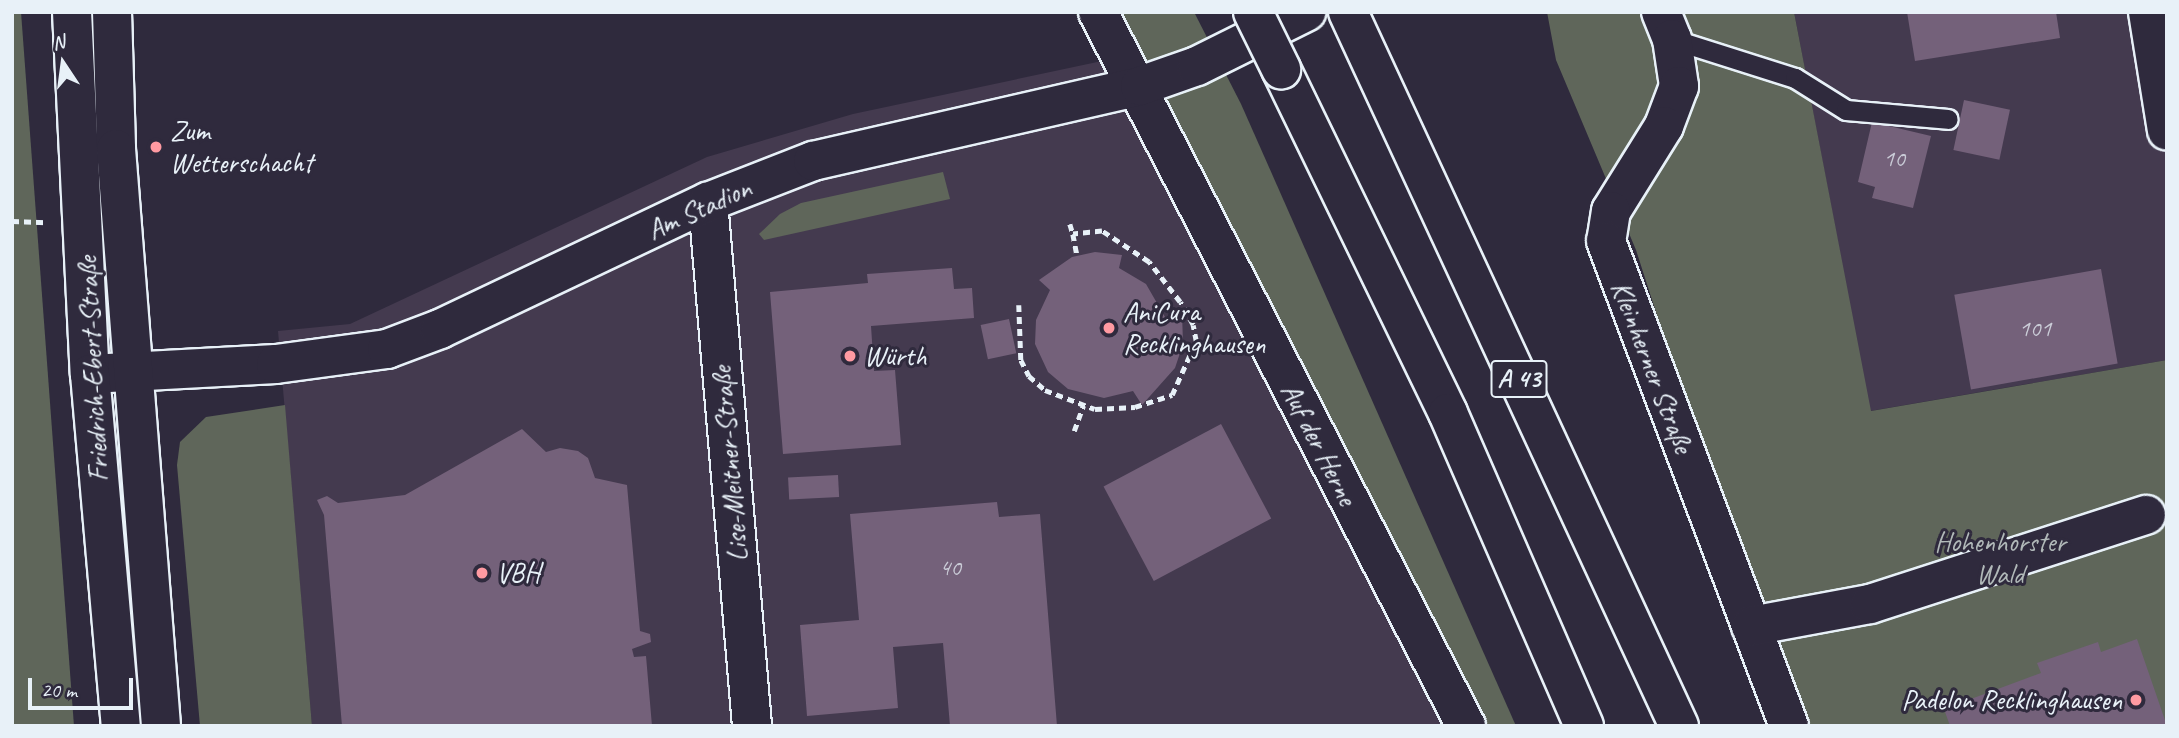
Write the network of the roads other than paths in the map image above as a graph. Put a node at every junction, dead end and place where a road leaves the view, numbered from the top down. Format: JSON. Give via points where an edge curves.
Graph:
{"nodes":[{"id":1,"x":72,"y":12,"type":"edge"},
{"id":2,"x":112,"y":12,"type":"edge"},
{"id":3,"x":1098,"y":12,"type":"edge"},
{"id":4,"x":1253,"y":12,"type":"edge"},
{"id":5,"x":1306,"y":12,"type":"edge"},
{"id":6,"x":2148,"y":12,"type":"edge"},
{"id":7,"x":1353,"y":22,"type":"edge"},
{"id":8,"x":1667,"y":26,"type":"edge"},
{"id":9,"x":1140,"y":86,"type":"junction"},
{"id":10,"x":1948,"y":119,"type":"dead end"},
{"id":11,"x":2167,"y":130,"type":"edge"},
{"id":12,"x":708,"y":202,"type":"junction"},
{"id":13,"x":132,"y":369,"type":"junction"},
{"id":14,"x":90,"y":374,"type":"junction"},
{"id":15,"x":2146,"y":515,"type":"dead end"},
{"id":16,"x":1751,"y":626,"type":"junction"},
{"id":17,"x":121,"y":726,"type":"edge"},
{"id":18,"x":161,"y":726,"type":"edge"},
{"id":19,"x":752,"y":726,"type":"edge"},
{"id":20,"x":1466,"y":726,"type":"edge"},
{"id":21,"x":1584,"y":726,"type":"edge"},
{"id":22,"x":1679,"y":726,"type":"edge"},
{"id":23,"x":1789,"y":726,"type":"edge"}],
"edges":[{"from":1,"to":14,"type":"main road","name":"Friedrich-Ebert-Straße"},
{"from":2,"to":13,"type":"main road","name":"Friedrich-Ebert-Straße"},
{"from":3,"to":9,"type":"main road","name":"Auf der Herne"},
{"from":4,"to":21,"type":"main road","bridge":true,"via":[[1448,413]]},
{"from":5,"to":9,"type":"main road","name":"Am Stadion","via":[[1197,66]]},
{"from":6,"to":11,"type":"main road"},
{"from":7,"to":22,"type":"main road","number":"A 43"},
{"from":8,"to":10,"type":"lane","via":[[1795,78],[1846,110]]},
{"from":8,"to":16,"type":"main road","name":"Kleinherner Straße","via":[[1679,86],[1664,126],[1611,211],[1606,240]]},
{"from":9,"to":12,"type":"main road","name":"Am Stadion","via":[[813,161]]},
{"from":9,"to":20,"type":"main road","name":"Auf der Herne","via":[[1157,131]]},
{"from":12,"to":13,"type":"main road","name":"Am Stadion","via":[[440,330],[387,349],[276,364]]},
{"from":12,"to":19,"type":"main road","name":"Lise-Meitner-Straße"},
{"from":13,"to":14,"type":"main road","name":"Am Stadion"},
{"from":13,"to":18,"type":"main road","name":"Friedrich-Ebert-Straße"},
{"from":14,"to":17,"type":"main road","name":"Friedrich-Ebert-Straße"},
{"from":15,"to":16,"type":"main road","via":[[1870,604]]},
{"from":16,"to":23,"type":"main road","name":"Kleinherner Straße"}]}
